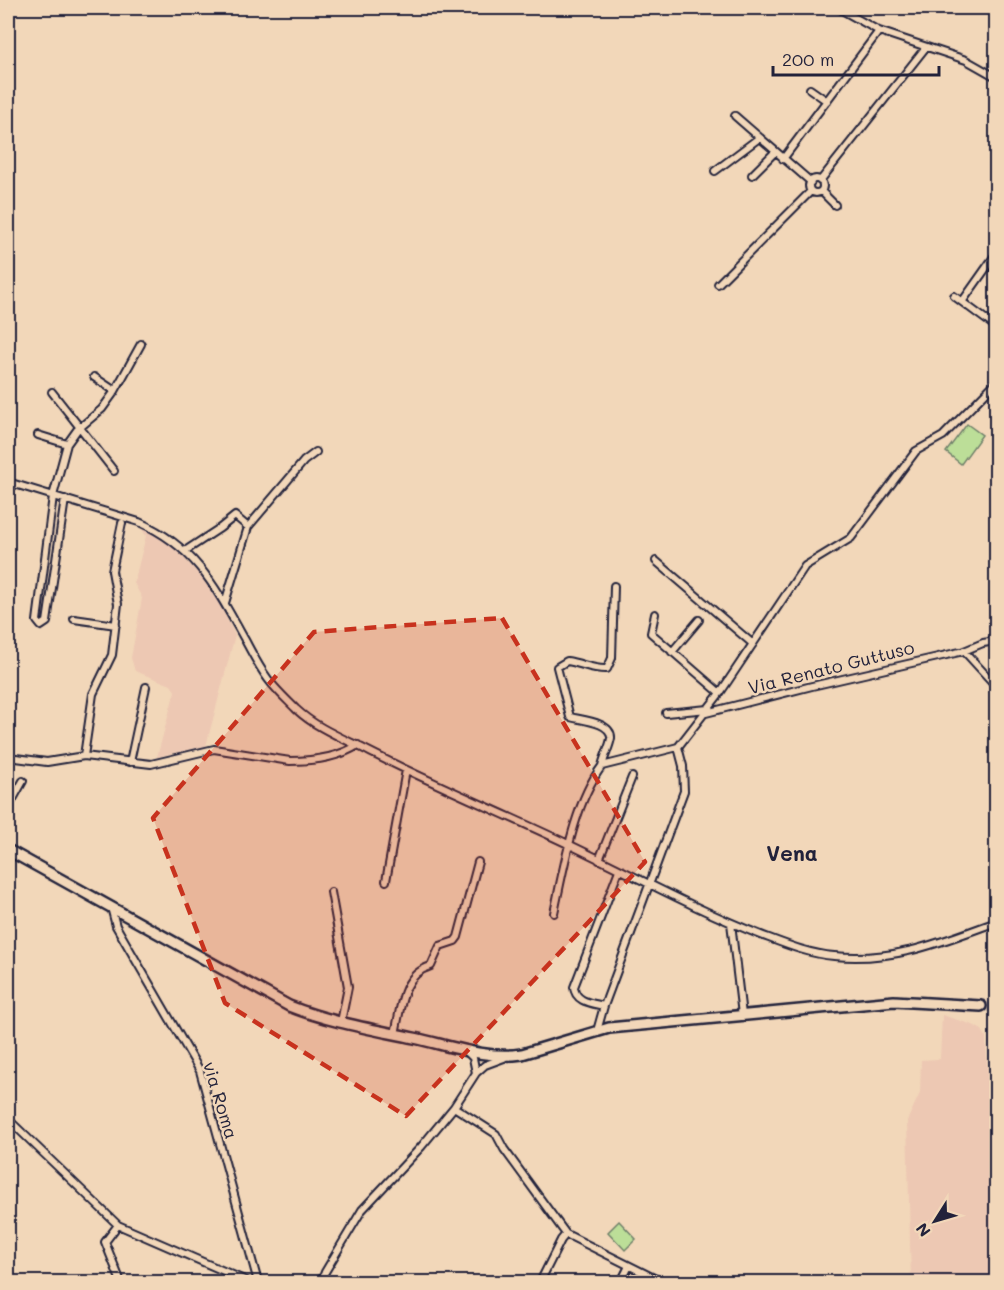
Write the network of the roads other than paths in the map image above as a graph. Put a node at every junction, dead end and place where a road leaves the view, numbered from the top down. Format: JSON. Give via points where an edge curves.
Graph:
{"nodes":[{"id":1,"x":838,"y":8,"type":"edge"},
{"id":2,"x":879,"y":32,"type":"junction"},
{"id":3,"x":926,"y":47,"type":"junction"},
{"id":4,"x":996,"y":77,"type":"edge"},
{"id":5,"x":810,"y":89,"type":"dead end"},
{"id":6,"x":827,"y":101,"type":"junction"},
{"id":7,"x":735,"y":116,"type":"dead end"},
{"id":8,"x":759,"y":138,"type":"junction"},
{"id":9,"x":775,"y":152,"type":"junction"},
{"id":10,"x":783,"y":159,"type":"junction"},
{"id":11,"x":715,"y":171,"type":"dead end"},
{"id":12,"x":753,"y":175,"type":"dead end"},
{"id":13,"x":820,"y":181,"type":"junction"},
{"id":14,"x":811,"y":182,"type":"junction"},
{"id":15,"x":811,"y":191,"type":"junction"},
{"id":16,"x":821,"y":191,"type":"junction"},
{"id":17,"x":835,"y":205,"type":"dead end"},
{"id":18,"x":996,"y":255,"type":"edge"},
{"id":19,"x":718,"y":284,"type":"dead end"},
{"id":20,"x":954,"y":296,"type":"dead end"},
{"id":21,"x":962,"y":302,"type":"junction"},
{"id":22,"x":996,"y":327,"type":"edge"},
{"id":23,"x":141,"y":344,"type":"dead end"},
{"id":24,"x":94,"y":377,"type":"dead end"},
{"id":25,"x":996,"y":382,"type":"edge"},
{"id":26,"x":115,"y":391,"type":"junction"},
{"id":27,"x":52,"y":392,"type":"dead end"},
{"id":28,"x":80,"y":426,"type":"junction"},
{"id":29,"x":38,"y":435,"type":"dead end"},
{"id":30,"x":67,"y":444,"type":"junction"},
{"id":31,"x":316,"y":452,"type":"dead end"},
{"id":32,"x":114,"y":471,"type":"dead end"},
{"id":33,"x":8,"y":482,"type":"edge"},
{"id":34,"x":53,"y":496,"type":"junction"},
{"id":35,"x":65,"y":499,"type":"junction"},
{"id":36,"x":122,"y":523,"type":"dead end"},
{"id":37,"x":248,"y":527,"type":"junction"},
{"id":38,"x":186,"y":551,"type":"junction"},
{"id":39,"x":656,"y":561,"type":"dead end"},
{"id":40,"x":614,"y":586,"type":"dead end"},
{"id":41,"x":225,"y":603,"type":"junction"},
{"id":42,"x":656,"y":614,"type":"dead end"},
{"id":43,"x":74,"y":619,"type":"dead end"},
{"id":44,"x":699,"y":620,"type":"dead end"},
{"id":45,"x":116,"y":625,"type":"junction"},
{"id":46,"x":996,"y":641,"type":"edge"},
{"id":47,"x":753,"y":644,"type":"junction"},
{"id":48,"x":964,"y":651,"type":"junction"},
{"id":49,"x":672,"y":652,"type":"junction"},
{"id":50,"x":996,"y":686,"type":"edge"},
{"id":51,"x":146,"y":687,"type":"dead end"},
{"id":52,"x":720,"y":693,"type":"junction"},
{"id":53,"x":707,"y":711,"type":"junction"},
{"id":54,"x":666,"y":713,"type":"dead end"},
{"id":55,"x":358,"y":746,"type":"junction"},
{"id":56,"x":678,"y":747,"type":"junction"},
{"id":57,"x":84,"y":756,"type":"junction"},
{"id":58,"x":8,"y":758,"type":"edge"},
{"id":59,"x":130,"y":762,"type":"junction"},
{"id":60,"x":602,"y":766,"type":"junction"},
{"id":61,"x":406,"y":770,"type":"junction"},
{"id":62,"x":632,"y":777,"type":"dead end"},
{"id":63,"x":23,"y":781,"type":"dead end"},
{"id":64,"x":8,"y":808,"type":"edge"},
{"id":65,"x":570,"y":844,"type":"junction"},
{"id":66,"x":8,"y":850,"type":"edge"},
{"id":67,"x":599,"y":860,"type":"junction"},
{"id":68,"x":478,"y":862,"type":"dead end"},
{"id":69,"x":619,"y":870,"type":"junction"},
{"id":70,"x":386,"y":881,"type":"dead end"},
{"id":71,"x":648,"y":885,"type":"junction"},
{"id":72,"x":332,"y":892,"type":"dead end"},
{"id":73,"x":111,"y":907,"type":"junction"},
{"id":74,"x":555,"y":913,"type":"dead end"},
{"id":75,"x":996,"y":922,"type":"edge"},
{"id":76,"x":731,"y":923,"type":"junction"},
{"id":77,"x":604,"y":1006,"type":"junction"},
{"id":78,"x":981,"y":1006,"type":"tunnel mouth"},
{"id":79,"x":742,"y":1015,"type":"junction"},
{"id":80,"x":341,"y":1022,"type":"junction"},
{"id":81,"x":597,"y":1030,"type":"junction"},
{"id":82,"x":395,"y":1034,"type":"junction"},
{"id":83,"x":465,"y":1049,"type":"junction"},
{"id":84,"x":482,"y":1053,"type":"junction"},
{"id":85,"x":511,"y":1056,"type":"junction"},
{"id":86,"x":477,"y":1070,"type":"junction"},
{"id":87,"x":454,"y":1107,"type":"junction"},
{"id":88,"x":8,"y":1119,"type":"edge"},
{"id":89,"x":118,"y":1226,"type":"junction"},
{"id":90,"x":566,"y":1234,"type":"junction"},
{"id":91,"x":629,"y":1266,"type":"junction"},
{"id":92,"x":121,"y":1282,"type":"edge"},
{"id":93,"x":249,"y":1282,"type":"edge"},
{"id":94,"x":258,"y":1282,"type":"edge"},
{"id":95,"x":321,"y":1282,"type":"edge"},
{"id":96,"x":540,"y":1282,"type":"edge"},
{"id":97,"x":621,"y":1282,"type":"edge"},
{"id":98,"x":662,"y":1282,"type":"edge"}],
"edges":[{"from":1,"to":2,"type":"street"},
{"from":2,"to":3,"type":"street"},
{"from":2,"to":6,"type":"street"},
{"from":3,"to":4,"type":"street","via":[[966,60]]},
{"from":3,"to":13,"type":"street"},
{"from":5,"to":6,"type":"street"},
{"from":6,"to":10,"type":"street"},
{"from":7,"to":8,"type":"street"},
{"from":8,"to":9,"type":"street"},
{"from":8,"to":11,"type":"street"},
{"from":9,"to":10,"type":"street"},
{"from":9,"to":12,"type":"street"},
{"from":10,"to":14,"type":"street"},
{"from":13,"to":14,"type":"street"},
{"from":13,"to":16,"type":"street"},
{"from":14,"to":15,"type":"street"},
{"from":15,"to":16,"type":"street"},
{"from":15,"to":19,"type":"street"},
{"from":16,"to":17,"type":"street"},
{"from":18,"to":21,"type":"street"},
{"from":20,"to":21,"type":"street"},
{"from":21,"to":22,"type":"street"},
{"from":23,"to":26,"type":"street"},
{"from":24,"to":26,"type":"street"},
{"from":25,"to":47,"type":"street","via":[[943,436],[916,451],[851,538],[805,566]]},
{"from":26,"to":28,"type":"street","via":[[102,409]]},
{"from":27,"to":28,"type":"street"},
{"from":28,"to":30,"type":"street"},
{"from":28,"to":32,"type":"street"},
{"from":29,"to":30,"type":"street"},
{"from":30,"to":34,"type":"street"},
{"from":31,"to":37,"type":"street"},
{"from":33,"to":34,"type":"street"},
{"from":34,"to":35,"type":"street"},
{"from":34,"to":35,"type":"street","via":[[37,621],[41,626],[47,622],[51,603]]},
{"from":35,"to":38,"type":"street","via":[[156,529]]},
{"from":36,"to":45,"type":"street","via":[[112,571],[118,604]]},
{"from":37,"to":38,"type":"street","via":[[235,516]]},
{"from":37,"to":41,"type":"street"},
{"from":38,"to":41,"type":"street"},
{"from":39,"to":47,"type":"street"},
{"from":40,"to":60,"type":"street","via":[[612,658],[607,669],[567,661],[557,667],[570,717],[608,729],[611,737]]},
{"from":41,"to":55,"type":"street","via":[[267,678],[283,696],[314,723]]},
{"from":42,"to":49,"type":"street","via":[[651,633]]},
{"from":43,"to":45,"type":"street"},
{"from":44,"to":49,"type":"street"},
{"from":45,"to":57,"type":"street","via":[[112,655],[93,694]]},
{"from":46,"to":48,"type":"street","name":"Via Renato Guttuso"},
{"from":47,"to":52,"type":"street"},
{"from":48,"to":50,"type":"street"},
{"from":48,"to":53,"type":"street","name":"Via Renato Guttuso"},
{"from":49,"to":52,"type":"street"},
{"from":51,"to":59,"type":"street"},
{"from":52,"to":53,"type":"street"},
{"from":53,"to":54,"type":"street","name":"Via Renato Guttuso"},
{"from":53,"to":56,"type":"street"},
{"from":55,"to":59,"type":"street","via":[[346,753],[302,761],[214,749],[150,764]]},
{"from":55,"to":61,"type":"street"},
{"from":56,"to":60,"type":"street"},
{"from":56,"to":71,"type":"street","via":[[684,791]]},
{"from":57,"to":58,"type":"street","via":[[47,762]]},
{"from":57,"to":59,"type":"street"},
{"from":60,"to":65,"type":"street","via":[[587,790]]},
{"from":61,"to":65,"type":"street"},
{"from":61,"to":70,"type":"street"},
{"from":62,"to":67,"type":"street"},
{"from":63,"to":64,"type":"street"},
{"from":65,"to":67,"type":"street"},
{"from":65,"to":74,"type":"street"},
{"from":66,"to":73,"type":"main road"},
{"from":67,"to":69,"type":"street"},
{"from":68,"to":82,"type":"street","via":[[458,937],[440,946],[431,966],[411,977]]},
{"from":69,"to":71,"type":"street"},
{"from":69,"to":77,"type":"street","via":[[574,987],[579,999]]},
{"from":71,"to":76,"type":"street"},
{"from":71,"to":77,"type":"street"},
{"from":72,"to":80,"type":"street","via":[[348,987]]},
{"from":73,"to":80,"type":"main road","via":[[272,998]]},
{"from":73,"to":94,"type":"street","name":"via Roma","via":[[116,926],[200,1071]]},
{"from":75,"to":76,"type":"street","via":[[913,952],[860,958],[799,949]]},
{"from":76,"to":79,"type":"street"},
{"from":77,"to":81,"type":"street"},
{"from":78,"to":79,"type":"main road","via":[[894,1001]]},
{"from":79,"to":81,"type":"main road"},
{"from":80,"to":82,"type":"main road"},
{"from":81,"to":85,"type":"main road"},
{"from":82,"to":83,"type":"main road"},
{"from":83,"to":84,"type":"main road"},
{"from":83,"to":86,"type":"street"},
{"from":84,"to":85,"type":"main road"},
{"from":84,"to":86,"type":"street","via":[[483,1062]]},
{"from":85,"to":86,"type":"street"},
{"from":86,"to":87,"type":"street"},
{"from":87,"to":90,"type":"street","via":[[496,1134]]},
{"from":87,"to":95,"type":"street","via":[[362,1209]]},
{"from":88,"to":89,"type":"street"},
{"from":89,"to":92,"type":"street","via":[[105,1242]]},
{"from":89,"to":93,"type":"street"},
{"from":90,"to":91,"type":"street"},
{"from":90,"to":96,"type":"street"},
{"from":91,"to":97,"type":"street"},
{"from":91,"to":98,"type":"street"}]}
